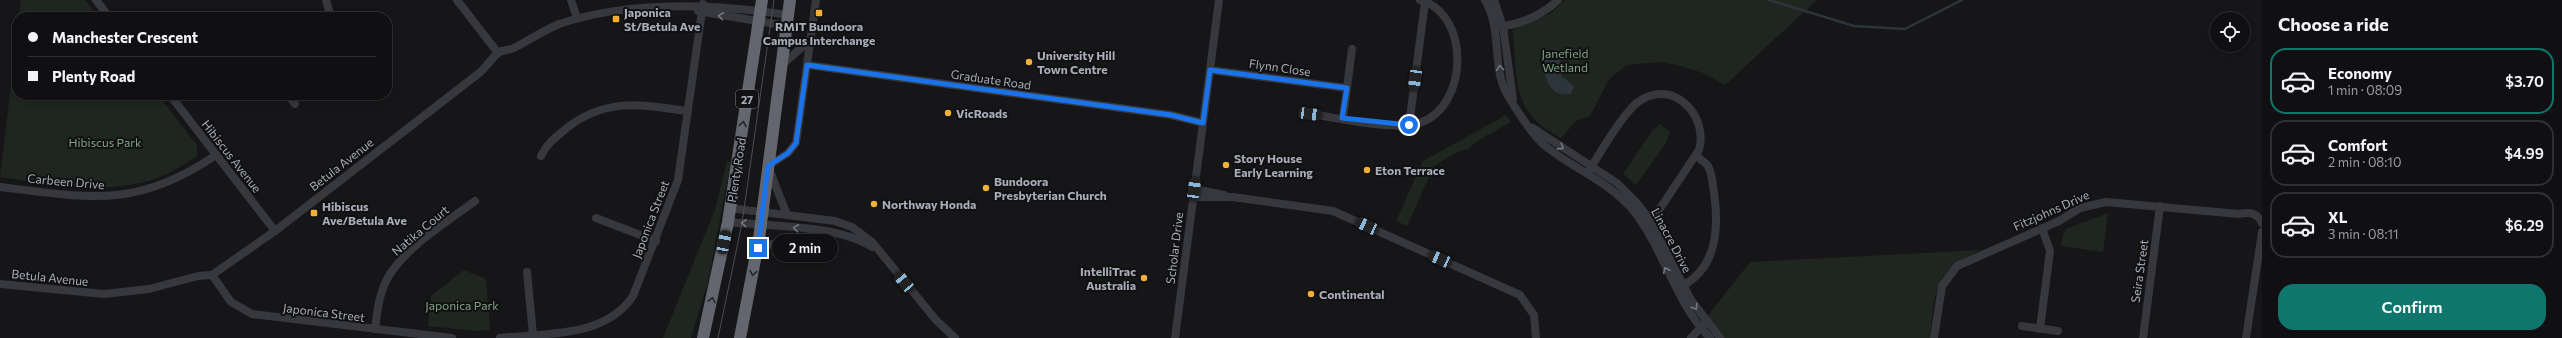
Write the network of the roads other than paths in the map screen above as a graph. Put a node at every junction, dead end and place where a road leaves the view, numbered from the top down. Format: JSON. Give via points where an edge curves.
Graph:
{"nodes":[{"id":1,"x":96,"y":0,"type":"edge"},
{"id":2,"x":326,"y":0,"type":"edge"},
{"id":3,"x":457,"y":0,"type":"edge"},
{"id":4,"x":571,"y":0,"type":"edge"},
{"id":5,"x":790,"y":0,"type":"edge"},
{"id":6,"x":816,"y":0,"type":"edge"},
{"id":7,"x":1219,"y":0,"type":"edge"},
{"id":8,"x":1485,"y":0,"type":"edge"},
{"id":9,"x":1494,"y":0,"type":"edge"},
{"id":10,"x":1558,"y":0,"type":"edge"},
{"id":11,"x":1422,"y":1,"type":"edge"},
{"id":12,"x":702,"y":8,"type":"junction"},
{"id":13,"x":760,"y":11,"type":"edge"},
{"id":14,"x":105,"y":12,"type":"edge"},
{"id":15,"x":330,"y":12,"type":"edge"},
{"id":16,"x":577,"y":18,"type":"junction"},
{"id":17,"x":787,"y":20,"type":"junction"},
{"id":18,"x":1500,"y":27,"type":"junction"},
{"id":19,"x":810,"y":40,"type":"junction"},
{"id":20,"x":1352,"y":49,"type":"dead end"},
{"id":21,"x":498,"y":53,"type":"junction"},
{"id":22,"x":783,"y":64,"type":"junction"},
{"id":23,"x":807,"y":65,"type":"junction"},
{"id":24,"x":1210,"y":70,"type":"junction"},
{"id":25,"x":1347,"y":88,"type":"junction"},
{"id":26,"x":174,"y":100,"type":"edge"},
{"id":27,"x":292,"y":100,"type":"edge"},
{"id":28,"x":295,"y":104,"type":"dead end"},
{"id":29,"x":688,"y":111,"type":"junction"},
{"id":30,"x":1310,"y":114,"type":"dead end"},
{"id":31,"x":1342,"y":118,"type":"junction"},
{"id":32,"x":1204,"y":119,"type":"junction"},
{"id":33,"x":1409,"y":125,"type":"junction"},
{"id":34,"x":216,"y":155,"type":"junction"},
{"id":35,"x":541,"y":156,"type":"dead end"},
{"id":36,"x":1696,"y":156,"type":"junction"},
{"id":37,"x":768,"y":166,"type":"junction"},
{"id":38,"x":1590,"y":170,"type":"junction"},
{"id":39,"x":0,"y":187,"type":"edge"},
{"id":40,"x":1194,"y":189,"type":"junction"},
{"id":41,"x":1193,"y":197,"type":"junction"},
{"id":42,"x":1233,"y":197,"type":"junction"},
{"id":43,"x":475,"y":201,"type":"dead end"},
{"id":44,"x":2160,"y":206,"type":"junction"},
{"id":45,"x":729,"y":208,"type":"junction"},
{"id":46,"x":2238,"y":214,"type":"junction"},
{"id":47,"x":787,"y":215,"type":"junction"},
{"id":48,"x":596,"y":218,"type":"dead end"},
{"id":49,"x":762,"y":218,"type":"junction"},
{"id":50,"x":728,"y":222,"type":"junction"},
{"id":51,"x":1646,"y":222,"type":"junction"},
{"id":52,"x":2262,"y":223,"type":"edge"},
{"id":53,"x":2042,"y":228,"type":"junction"},
{"id":54,"x":275,"y":231,"type":"junction"},
{"id":55,"x":831,"y":233,"type":"junction"},
{"id":56,"x":2261,"y":235,"type":"edge"},
{"id":57,"x":656,"y":241,"type":"junction"},
{"id":58,"x":758,"y":248,"type":"junction"},
{"id":59,"x":878,"y":251,"type":"junction"},
{"id":60,"x":527,"y":272,"type":"dead end"},
{"id":61,"x":212,"y":275,"type":"junction"},
{"id":62,"x":0,"y":284,"type":"edge"},
{"id":63,"x":1682,"y":286,"type":"junction"},
{"id":64,"x":749,"y":298,"type":"junction"},
{"id":65,"x":2022,"y":326,"type":"dead end"},
{"id":66,"x":374,"y":329,"type":"junction"},
{"id":67,"x":2040,"y":329,"type":"junction"},
{"id":68,"x":1706,"y":331,"type":"edge"},
{"id":69,"x":2058,"y":331,"type":"dead end"},
{"id":70,"x":533,"y":335,"type":"junction"},
{"id":71,"x":1174,"y":336,"type":"edge"},
{"id":72,"x":2247,"y":336,"type":"edge"},
{"id":73,"x":452,"y":338,"type":"edge"},
{"id":74,"x":500,"y":338,"type":"edge"},
{"id":75,"x":703,"y":338,"type":"edge"},
{"id":76,"x":740,"y":338,"type":"edge"},
{"id":77,"x":747,"y":338,"type":"edge"},
{"id":78,"x":956,"y":338,"type":"edge"},
{"id":79,"x":1536,"y":338,"type":"edge"},
{"id":80,"x":1691,"y":338,"type":"edge"},
{"id":81,"x":1720,"y":338,"type":"edge"},
{"id":82,"x":1934,"y":338,"type":"edge"},
{"id":83,"x":2143,"y":338,"type":"edge"}],
"edges":[{"from":1,"to":14,"type":"street"},
{"from":2,"to":15,"type":"street"},
{"from":3,"to":21,"type":"street"},
{"from":4,"to":16,"type":"street"},
{"from":5,"to":17,"type":"highway"},
{"from":6,"to":19,"type":"street"},
{"from":7,"to":24,"type":"street","name":"Scholar Drive"},
{"from":8,"to":18,"type":"street","name":"Linacre Drive"},
{"from":9,"to":18,"type":"street","name":"Linacre Drive"},
{"from":10,"to":18,"type":"street","via":[[1542,13],[1514,25]]},
{"from":11,"to":33,"type":"street"},
{"from":11,"to":33,"type":"street","via":[[1442,13],[1455,32],[1456,68],[1448,98],[1441,109],[1423,122]]},
{"from":12,"to":13,"type":"street","name":"Betula Avenue"},
{"from":12,"to":16,"type":"street","name":"Betula Avenue","via":[[628,7]]},
{"from":12,"to":29,"type":"street","name":"Japonica Street"},
{"from":13,"to":17,"type":"street","name":"Betula Avenue"},
{"from":45,"to":13,"type":"highway","name":"Plenty Road","number":"27","one_way":true},
{"from":16,"to":21,"type":"street","name":"Betula Avenue"},
{"from":17,"to":22,"type":"highway"},
{"from":18,"to":38,"type":"street","name":"Linacre Drive","via":[[1514,104],[1526,122]]},
{"from":19,"to":22,"type":"street"},
{"from":19,"to":23,"type":"street"},
{"from":20,"to":25,"type":"street"},
{"from":21,"to":54,"type":"street","name":"Betula Avenue","via":[[478,74]]},
{"from":22,"to":37,"type":"highway"},
{"from":23,"to":32,"type":"street","name":"Graduate Road"},
{"from":23,"to":37,"type":"street","via":[[796,143],[788,153]]},
{"from":24,"to":25,"type":"street","name":"Flynn Close"},
{"from":24,"to":32,"type":"street","name":"Scholar Drive"},
{"from":25,"to":31,"type":"street"},
{"from":26,"to":34,"type":"street","name":"Hibiscus Avenue"},
{"from":27,"to":28,"type":"street"},
{"from":29,"to":35,"type":"street","via":[[632,104],[607,107],[576,121],[549,143]]},
{"from":29,"to":57,"type":"street","name":"Japonica Street","via":[[678,180]]},
{"from":30,"to":31,"type":"street"},
{"from":31,"to":33,"type":"street"},
{"from":32,"to":40,"type":"street","name":"Scholar Drive"},
{"from":34,"to":39,"type":"street","name":"Carbeen Drive","via":[[170,183],[133,194],[92,197]]},
{"from":34,"to":54,"type":"street","name":"Hibiscus Avenue"},
{"from":36,"to":38,"type":"street","via":[[1701,135],[1699,121],[1693,110],[1678,98],[1655,95],[1639,101],[1632,107]]},
{"from":36,"to":51,"type":"street","via":[[1655,216]]},
{"from":36,"to":63,"type":"street","via":[[1707,164],[1710,170],[1715,199],[1716,232],[1704,267],[1694,279]]},
{"from":37,"to":47,"type":"street"},
{"from":37,"to":49,"type":"highway"},
{"from":38,"to":51,"type":"street","name":"Linacre Drive","via":[[1625,190]]},
{"from":40,"to":41,"type":"street","name":"Scholar Drive"},
{"from":40,"to":42,"type":"street"},
{"from":41,"to":42,"type":"street"},
{"from":41,"to":71,"type":"street","name":"Scholar Drive"},
{"from":42,"to":79,"type":"street","via":[[1338,213],[1506,287],[1529,304],[1536,321]]},
{"from":43,"to":66,"type":"street","name":"Natika Court","via":[[410,252],[392,270],[379,300]]},
{"from":44,"to":46,"type":"street","name":"Fitzjohns Drive"},
{"from":44,"to":53,"type":"street","name":"Fitzjohns Drive","via":[[2098,202],[2080,208]]},
{"from":44,"to":83,"type":"street","name":"Seira Street"},
{"from":45,"to":49,"type":"street"},
{"from":45,"to":50,"type":"highway","name":"Plenty Road","number":"27"},
{"from":46,"to":52,"type":"street","name":"Fitzjohns Drive","via":[[2252,213]]},
{"from":46,"to":56,"type":"street","name":"Fitzjohns Drive","via":[[2256,222]]},
{"from":47,"to":49,"type":"street"},
{"from":47,"to":59,"type":"street","via":[[836,221],[852,227],[863,233]]},
{"from":48,"to":57,"type":"street"},
{"from":49,"to":50,"type":"street","one_way":true},
{"from":55,"to":49,"type":"street","one_way":true},
{"from":49,"to":58,"type":"highway"},
{"from":75,"to":50,"type":"highway","name":"Plenty Road","number":"27","one_way":true},
{"from":51,"to":63,"type":"street","name":"Linacre Drive"},
{"from":68,"to":51,"type":"street","name":"Linacre Drive","one_way":true,"via":[[1676,290]]},
{"from":53,"to":67,"type":"street","via":[[2050,251]]},
{"from":53,"to":82,"type":"street","name":"Fitzjohns Drive","via":[[1966,261],[1950,273],[1940,292]]},
{"from":54,"to":61,"type":"street","name":"Betula Avenue"},
{"from":55,"to":58,"type":"street","via":[[789,238]]},
{"from":55,"to":59,"type":"street","via":[[855,238]]},
{"from":56,"to":72,"type":"street","name":"Fitzjohns Drive"},
{"from":57,"to":70,"type":"street","name":"Japonica Street","via":[[632,296],[622,311],[592,328]]},
{"from":58,"to":64,"type":"highway","one_way":true},
{"from":59,"to":78,"type":"street","via":[[939,324]]},
{"from":60,"to":70,"type":"street"},
{"from":61,"to":62,"type":"street","name":"Betula Avenue","via":[[198,276],[149,290],[104,294]]},
{"from":61,"to":66,"type":"street","name":"Japonica Street","via":[[230,302],[252,314]]},
{"from":63,"to":68,"type":"street","name":"Linacre Drive","one_way":true},
{"from":64,"to":76,"type":"highway"},
{"from":64,"to":77,"type":"highway"},
{"from":65,"to":67,"type":"street"},
{"from":66,"to":73,"type":"street","name":"Japonica Street"},
{"from":67,"to":69,"type":"street"},
{"from":68,"to":80,"type":"street"},
{"from":68,"to":81,"type":"street","name":"Linacre Drive"},
{"from":70,"to":74,"type":"street","name":"Japonica Street"}]}
